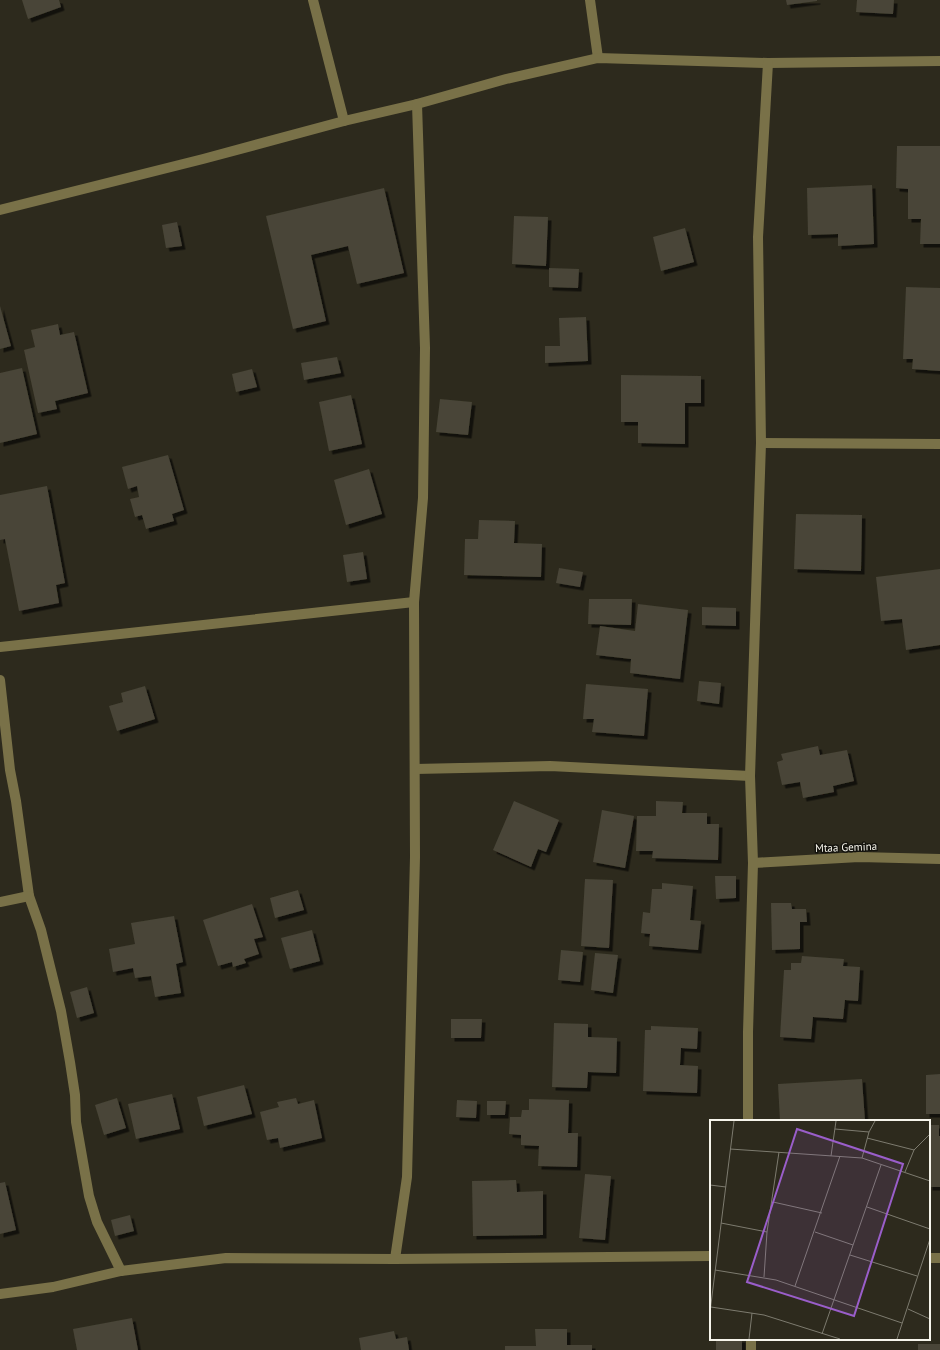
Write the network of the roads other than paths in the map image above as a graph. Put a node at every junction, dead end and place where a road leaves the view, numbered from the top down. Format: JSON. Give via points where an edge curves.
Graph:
{"nodes":[{"id":1,"x":313,"y":0,"type":"edge"},
{"id":2,"x":590,"y":0,"type":"edge"},
{"id":3,"x":598,"y":58,"type":"junction"},
{"id":4,"x":940,"y":61,"type":"edge"},
{"id":5,"x":768,"y":63,"type":"junction"},
{"id":6,"x":417,"y":104,"type":"junction"},
{"id":7,"x":344,"y":121,"type":"junction"},
{"id":8,"x":0,"y":210,"type":"edge"},
{"id":9,"x":761,"y":443,"type":"junction"},
{"id":10,"x":940,"y":444,"type":"edge"},
{"id":11,"x":414,"y":602,"type":"junction"},
{"id":12,"x":0,"y":647,"type":"edge"},
{"id":13,"x":0,"y":680,"type":"edge"},
{"id":14,"x":414,"y":769,"type":"junction"},
{"id":15,"x":750,"y":776,"type":"junction"},
{"id":16,"x":940,"y":859,"type":"edge"},
{"id":17,"x":753,"y":863,"type":"junction"},
{"id":18,"x":29,"y":896,"type":"junction"},
{"id":19,"x":0,"y":902,"type":"edge"},
{"id":20,"x":748,"y":1120,"type":"edge"},
{"id":21,"x":710,"y":1256,"type":"edge"},
{"id":22,"x":395,"y":1259,"type":"junction"},
{"id":23,"x":121,"y":1271,"type":"junction"},
{"id":24,"x":0,"y":1294,"type":"edge"}],
"edges":[{"from":1,"to":7,"type":"street"},
{"from":2,"to":3,"type":"street"},
{"from":3,"to":5,"type":"street"},
{"from":3,"to":6,"type":"street","via":[[506,79]]},
{"from":4,"to":5,"type":"street"},
{"from":5,"to":9,"type":"street","via":[[758,237]]},
{"from":6,"to":7,"type":"street"},
{"from":6,"to":11,"type":"street","via":[[425,348],[423,498]]},
{"from":7,"to":8,"type":"street"},
{"from":9,"to":10,"type":"street"},
{"from":9,"to":15,"type":"street"},
{"from":11,"to":12,"type":"street"},
{"from":11,"to":14,"type":"street"},
{"from":13,"to":18,"type":"street","via":[[10,770]]},
{"from":14,"to":15,"type":"street","via":[[550,766]]},
{"from":14,"to":22,"type":"street","via":[[415,888],[407,1177]]},
{"from":15,"to":17,"type":"street"},
{"from":16,"to":17,"type":"street","name":"Mtaa Gemina","via":[[859,857]]},
{"from":17,"to":20,"type":"street"},
{"from":18,"to":19,"type":"street"},
{"from":18,"to":23,"type":"street","via":[[41,930],[61,1011],[89,1196],[97,1222]]},
{"from":21,"to":22,"type":"street"},
{"from":22,"to":23,"type":"street","via":[[226,1258]]},
{"from":23,"to":24,"type":"street","via":[[53,1287]]}]}
